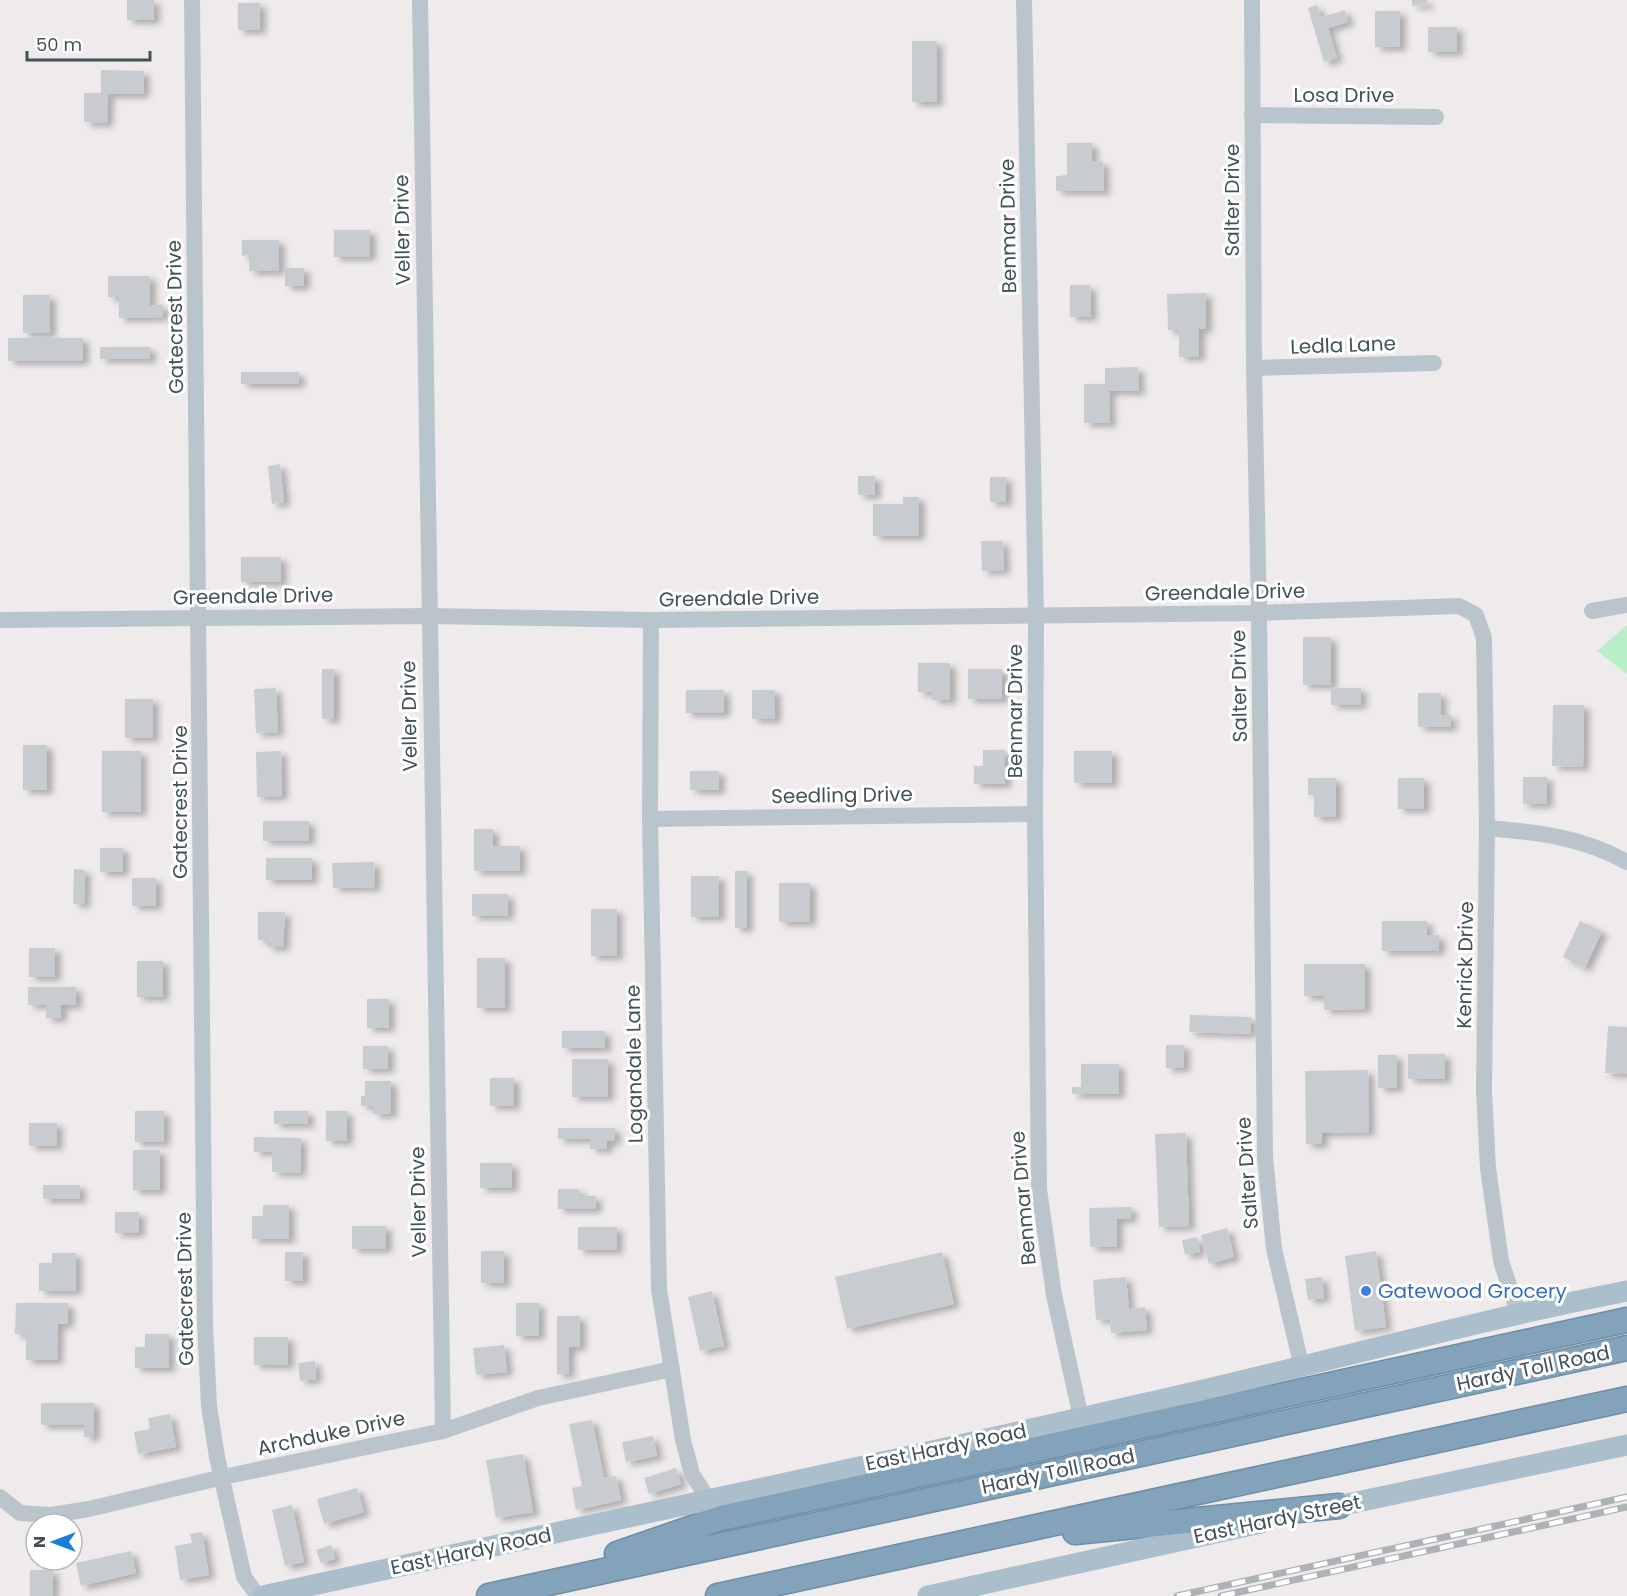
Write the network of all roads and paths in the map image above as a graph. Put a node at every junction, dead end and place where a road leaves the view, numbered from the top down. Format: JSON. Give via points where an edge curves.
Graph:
{"nodes":[{"id":1,"x":192,"y":0,"type":"edge"},
{"id":2,"x":420,"y":0,"type":"edge"},
{"id":3,"x":1024,"y":0,"type":"edge"},
{"id":4,"x":1252,"y":0,"type":"edge"},
{"id":5,"x":1252,"y":116,"type":"junction"},
{"id":6,"x":1436,"y":117,"type":"dead end"},
{"id":7,"x":1434,"y":363,"type":"dead end"},
{"id":8,"x":1254,"y":369,"type":"junction"},
{"id":9,"x":1627,"y":605,"type":"edge"},
{"id":10,"x":1592,"y":611,"type":"dead end"},
{"id":11,"x":1259,"y":613,"type":"junction"},
{"id":12,"x":1476,"y":615,"type":"joint"},
{"id":13,"x":429,"y":616,"type":"junction"},
{"id":14,"x":1036,"y":616,"type":"junction"},
{"id":15,"x":200,"y":618,"type":"junction"},
{"id":16,"x":0,"y":620,"type":"edge"},
{"id":17,"x":651,"y":620,"type":"junction"},
{"id":18,"x":1035,"y":814,"type":"junction"},
{"id":19,"x":650,"y":819,"type":"junction"},
{"id":20,"x":1487,"y":828,"type":"junction"},
{"id":21,"x":1627,"y":862,"type":"edge"},
{"id":22,"x":1627,"y":1291,"type":"edge"},
{"id":23,"x":1518,"y":1312,"type":"junction"},
{"id":24,"x":1627,"y":1320,"type":"edge"},
{"id":25,"x":1627,"y":1334,"type":"edge"},
{"id":26,"x":1627,"y":1348,"type":"edge"},
{"id":27,"x":1302,"y":1368,"type":"junction"},
{"id":28,"x":672,"y":1369,"type":"junction"},
{"id":29,"x":1522,"y":1369,"type":"junction"},
{"id":30,"x":1627,"y":1399,"type":"edge"},
{"id":31,"x":1081,"y":1418,"type":"junction"},
{"id":32,"x":442,"y":1431,"type":"junction"},
{"id":33,"x":1627,"y":1445,"type":"edge"},
{"id":34,"x":223,"y":1477,"type":"junction"},
{"id":35,"x":0,"y":1497,"type":"edge"},
{"id":36,"x":708,"y":1499,"type":"junction"},
{"id":37,"x":1339,"y":1506,"type":"junction"},
{"id":38,"x":971,"y":1541,"type":"junction"},
{"id":39,"x":515,"y":1590,"type":"junction"},
{"id":40,"x":258,"y":1596,"type":"edge"},
{"id":41,"x":263,"y":1596,"type":"edge"},
{"id":42,"x":489,"y":1596,"type":"edge"},
{"id":43,"x":718,"y":1596,"type":"edge"},
{"id":44,"x":928,"y":1596,"type":"edge"}],
"edges":[{"from":1,"to":15,"type":"street","name":"Gatecrest Drive"},
{"from":2,"to":13,"type":"street","name":"Veller Drive"},
{"from":3,"to":14,"type":"street","name":"Benmar Drive"},
{"from":4,"to":5,"type":"street","name":"Salter Drive"},
{"from":5,"to":6,"type":"street","name":"Losa Drive"},
{"from":5,"to":8,"type":"street","name":"Salter Drive"},
{"from":7,"to":8,"type":"street","name":"Ledla Lane"},
{"from":8,"to":11,"type":"street","name":"Salter Drive"},
{"from":9,"to":10,"type":"street"},
{"from":11,"to":12,"type":"street","name":"Greendale Drive","via":[[1459,606]]},
{"from":11,"to":14,"type":"street","name":"Greendale Drive"},
{"from":11,"to":27,"type":"street","name":"Salter Drive","via":[[1265,1157],[1274,1250]]},
{"from":12,"to":20,"type":"street","name":"Kenrick Drive","via":[[1484,638]]},
{"from":13,"to":15,"type":"street","name":"Greendale Drive"},
{"from":13,"to":17,"type":"street","name":"Greendale Drive"},
{"from":13,"to":32,"type":"street","name":"Veller Drive"},
{"from":14,"to":17,"type":"street","name":"Greendale Drive"},
{"from":14,"to":18,"type":"street","name":"Benmar Drive"},
{"from":15,"to":16,"type":"street","name":"Greendale Drive"},
{"from":15,"to":34,"type":"street","name":"Gatecrest Drive","via":[[205,1324],[209,1406]]},
{"from":17,"to":19,"type":"street","name":"Logandale Lane"},
{"from":18,"to":19,"type":"street","name":"Seedling Drive"},
{"from":18,"to":31,"type":"street","name":"Benmar Drive","via":[[1039,1189],[1054,1295]]},
{"from":19,"to":28,"type":"street","name":"Logandale Lane","via":[[659,1289]]},
{"from":20,"to":21,"type":"street","via":[[1567,837]]},
{"from":20,"to":23,"type":"street","name":"Kenrick Drive","via":[[1484,1092],[1488,1168],[1501,1261]]},
{"from":22,"to":23,"type":"main road","name":"East Hardy Road"},
{"from":23,"to":27,"type":"main road","name":"East Hardy Road"},
{"from":24,"to":39,"type":"highway","via":[[721,1518]]},
{"from":25,"to":29,"type":"highway"},
{"from":26,"to":29,"type":"highway","name":"Hardy Toll Road"},
{"from":27,"to":31,"type":"main road","name":"East Hardy Road"},
{"from":28,"to":32,"type":"street","name":"Archduke Drive","via":[[538,1398]]},
{"from":28,"to":36,"type":"street","name":"Logandale Lane","via":[[692,1474]]},
{"from":29,"to":39,"type":"highway","name":"Hardy Toll Road"},
{"from":30,"to":38,"type":"highway"},
{"from":31,"to":36,"type":"main road","name":"East Hardy Road"},
{"from":32,"to":34,"type":"street","name":"Archduke Drive"},
{"from":33,"to":37,"type":"main road","name":"East Hardy Street"},
{"from":34,"to":35,"type":"street","name":"Archduke Drive","via":[[51,1515],[21,1514]]},
{"from":34,"to":40,"type":"street","name":"Gatecrest Drive","via":[[244,1577]]},
{"from":36,"to":41,"type":"main road","name":"East Hardy Road"},
{"from":37,"to":38,"type":"highway"},
{"from":37,"to":44,"type":"main road","name":"East Hardy Street"},
{"from":38,"to":43,"type":"highway"},
{"from":39,"to":42,"type":"highway","name":"Hardy Toll Road"}]}
